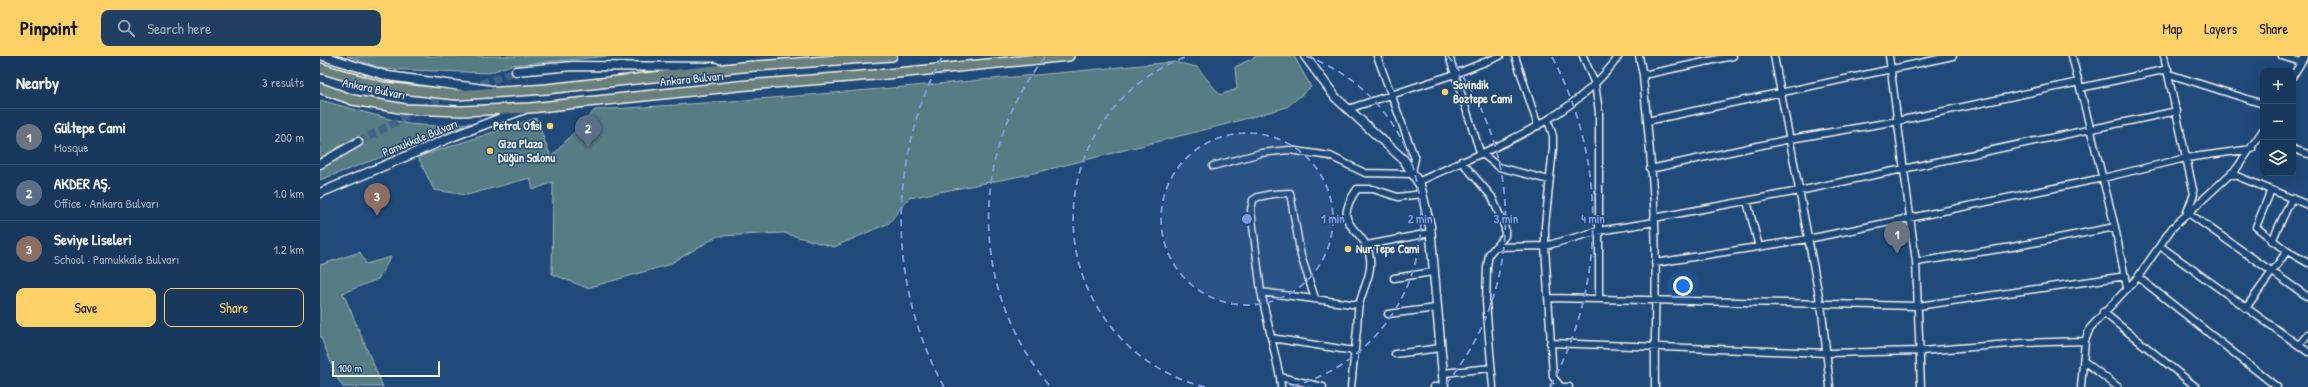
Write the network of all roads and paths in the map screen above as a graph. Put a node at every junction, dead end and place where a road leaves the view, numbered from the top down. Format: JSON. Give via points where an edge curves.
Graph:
{"nodes":[{"id":1,"x":323,"y":56,"type":"edge"},
{"id":2,"x":892,"y":56,"type":"edge"},
{"id":3,"x":1069,"y":56,"type":"edge"},
{"id":4,"x":1305,"y":56,"type":"edge"},
{"id":5,"x":1376,"y":56,"type":"edge"},
{"id":6,"x":1449,"y":56,"type":"edge"},
{"id":7,"x":1500,"y":56,"type":"edge"},
{"id":8,"x":1515,"y":56,"type":"edge"},
{"id":9,"x":1583,"y":56,"type":"edge"},
{"id":10,"x":1619,"y":56,"type":"edge"},
{"id":11,"x":1639,"y":56,"type":"edge"},
{"id":12,"x":1733,"y":56,"type":"edge"},
{"id":13,"x":1774,"y":56,"type":"edge"},
{"id":14,"x":1889,"y":56,"type":"edge"},
{"id":15,"x":1953,"y":56,"type":"edge"},
{"id":16,"x":2072,"y":56,"type":"edge"},
{"id":17,"x":2164,"y":56,"type":"edge"},
{"id":18,"x":2282,"y":56,"type":"edge"},
{"id":19,"x":2305,"y":56,"type":"edge"},
{"id":20,"x":2301,"y":62,"type":"junction"},
{"id":21,"x":742,"y":67,"type":"junction"},
{"id":22,"x":320,"y":68,"type":"edge"},
{"id":23,"x":1890,"y":69,"type":"junction"},
{"id":24,"x":516,"y":71,"type":"tunnel mouth"},
{"id":25,"x":2168,"y":71,"type":"junction"},
{"id":26,"x":2296,"y":71,"type":"edge"},
{"id":27,"x":1455,"y":74,"type":"junction"},
{"id":28,"x":1643,"y":75,"type":"junction"},
{"id":29,"x":1595,"y":84,"type":"junction"},
{"id":30,"x":2080,"y":85,"type":"junction"},
{"id":31,"x":320,"y":88,"type":"edge"},
{"id":32,"x":505,"y":92,"type":"junction"},
{"id":33,"x":1780,"y":92,"type":"junction"},
{"id":34,"x":1389,"y":94,"type":"junction"},
{"id":35,"x":2260,"y":103,"type":"edge"},
{"id":36,"x":530,"y":108,"type":"junction"},
{"id":37,"x":1348,"y":109,"type":"junction"},
{"id":38,"x":2177,"y":110,"type":"junction"},
{"id":39,"x":1548,"y":120,"type":"junction"},
{"id":40,"x":1898,"y":121,"type":"junction"},
{"id":41,"x":1646,"y":122,"type":"junction"},
{"id":42,"x":1538,"y":126,"type":"junction"},
{"id":43,"x":2091,"y":129,"type":"junction"},
{"id":44,"x":2260,"y":138,"type":"edge"},
{"id":45,"x":1790,"y":139,"type":"junction"},
{"id":46,"x":358,"y":142,"type":"tunnel mouth"},
{"id":47,"x":2252,"y":149,"type":"junction"},
{"id":48,"x":2296,"y":150,"type":"edge"},
{"id":49,"x":1480,"y":152,"type":"junction"},
{"id":50,"x":2308,"y":154,"type":"edge"},
{"id":51,"x":2186,"y":158,"type":"junction"},
{"id":52,"x":1461,"y":161,"type":"junction"},
{"id":53,"x":320,"y":164,"type":"edge"},
{"id":54,"x":1213,"y":166,"type":"dead end"},
{"id":55,"x":1650,"y":169,"type":"junction"},
{"id":56,"x":1905,"y":169,"type":"junction"},
{"id":57,"x":2232,"y":174,"type":"junction"},
{"id":58,"x":1414,"y":176,"type":"junction"},
{"id":59,"x":2103,"y":178,"type":"junction"},
{"id":60,"x":1549,"y":180,"type":"junction"},
{"id":61,"x":2272,"y":190,"type":"junction"},
{"id":62,"x":1799,"y":192,"type":"junction"},
{"id":63,"x":320,"y":193,"type":"edge"},
{"id":64,"x":1422,"y":194,"type":"junction"},
{"id":65,"x":2292,"y":198,"type":"junction"},
{"id":66,"x":1747,"y":201,"type":"junction"},
{"id":67,"x":2308,"y":205,"type":"edge"},
{"id":68,"x":2187,"y":212,"type":"junction"},
{"id":69,"x":1910,"y":218,"type":"junction"},
{"id":70,"x":1654,"y":220,"type":"junction"},
{"id":71,"x":2115,"y":227,"type":"junction"},
{"id":72,"x":1598,"y":231,"type":"junction"},
{"id":73,"x":1430,"y":233,"type":"junction"},
{"id":74,"x":1808,"y":240,"type":"junction"},
{"id":75,"x":2272,"y":241,"type":"junction"},
{"id":76,"x":1367,"y":245,"type":"junction"},
{"id":77,"x":1545,"y":246,"type":"junction"},
{"id":78,"x":2160,"y":246,"type":"junction"},
{"id":79,"x":1495,"y":247,"type":"junction"},
{"id":80,"x":1759,"y":247,"type":"junction"},
{"id":81,"x":2287,"y":251,"type":"junction"},
{"id":82,"x":1916,"y":262,"type":"junction"},
{"id":83,"x":1655,"y":263,"type":"junction"},
{"id":84,"x":2308,"y":263,"type":"edge"},
{"id":85,"x":1433,"y":272,"type":"junction"},
{"id":86,"x":2274,"y":272,"type":"junction"},
{"id":87,"x":2126,"y":276,"type":"junction"},
{"id":88,"x":2138,"y":277,"type":"junction"},
{"id":89,"x":1394,"y":278,"type":"dead end"},
{"id":90,"x":2127,"y":288,"type":"junction"},
{"id":91,"x":1261,"y":292,"type":"junction"},
{"id":92,"x":2308,"y":297,"type":"edge"},
{"id":93,"x":1315,"y":298,"type":"junction"},
{"id":94,"x":1549,"y":298,"type":"junction"},
{"id":95,"x":1599,"y":298,"type":"junction"},
{"id":96,"x":1657,"y":299,"type":"junction"},
{"id":97,"x":1359,"y":305,"type":"junction"},
{"id":98,"x":1820,"y":305,"type":"junction"},
{"id":99,"x":1918,"y":306,"type":"junction"},
{"id":100,"x":1436,"y":308,"type":"junction"},
{"id":101,"x":2246,"y":308,"type":"junction"},
{"id":102,"x":2103,"y":312,"type":"junction"},
{"id":103,"x":1388,"y":314,"type":"dead end"},
{"id":104,"x":2308,"y":334,"type":"edge"},
{"id":105,"x":1271,"y":338,"type":"junction"},
{"id":106,"x":2085,"y":341,"type":"junction"},
{"id":107,"x":1550,"y":343,"type":"junction"},
{"id":108,"x":2299,"y":345,"type":"junction"},
{"id":109,"x":1654,"y":347,"type":"junction"},
{"id":110,"x":1440,"y":348,"type":"junction"},
{"id":111,"x":1354,"y":351,"type":"junction"},
{"id":112,"x":1921,"y":351,"type":"junction"},
{"id":113,"x":2308,"y":352,"type":"edge"},
{"id":114,"x":1827,"y":353,"type":"junction"},
{"id":115,"x":1395,"y":354,"type":"dead end"},
{"id":116,"x":2085,"y":362,"type":"junction"},
{"id":117,"x":1491,"y":368,"type":"junction"},
{"id":118,"x":1443,"y":373,"type":"junction"},
{"id":119,"x":1280,"y":377,"type":"junction"},
{"id":120,"x":1444,"y":386,"type":"edge"},
{"id":121,"x":1281,"y":387,"type":"edge"},
{"id":122,"x":1323,"y":387,"type":"edge"},
{"id":123,"x":1351,"y":387,"type":"edge"},
{"id":124,"x":1434,"y":387,"type":"edge"},
{"id":125,"x":1493,"y":387,"type":"edge"},
{"id":126,"x":1554,"y":387,"type":"edge"},
{"id":127,"x":1561,"y":387,"type":"edge"},
{"id":128,"x":1569,"y":387,"type":"edge"},
{"id":129,"x":1655,"y":387,"type":"edge"},
{"id":130,"x":1830,"y":387,"type":"edge"},
{"id":131,"x":1921,"y":387,"type":"edge"},
{"id":132,"x":2082,"y":387,"type":"edge"},
{"id":133,"x":2118,"y":387,"type":"edge"},
{"id":134,"x":2196,"y":387,"type":"edge"},
{"id":135,"x":2278,"y":387,"type":"edge"}],
"edges":[{"from":1,"to":32,"type":"main road","via":[[388,76]]},
{"from":2,"to":21,"type":"main road","name":"Ankara Bulvarı"},
{"from":3,"to":36,"type":"main road","name":"Ankara Bulvarı"},
{"from":4,"to":37,"type":"main road","via":[[1336,98]]},
{"from":5,"to":34,"type":"street"},
{"from":6,"to":27,"type":"street"},
{"from":7,"to":27,"type":"street"},
{"from":8,"to":42,"type":"street"},
{"from":9,"to":29,"type":"street"},
{"from":10,"to":29,"type":"street"},
{"from":11,"to":28,"type":"street"},
{"from":12,"to":28,"type":"street"},
{"from":13,"to":33,"type":"street"},
{"from":14,"to":23,"type":"street"},
{"from":15,"to":23,"type":"street"},
{"from":16,"to":30,"type":"street"},
{"from":17,"to":25,"type":"street"},
{"from":18,"to":20,"type":"street"},
{"from":19,"to":20,"type":"street"},
{"from":20,"to":26,"type":"street"},
{"from":21,"to":24,"type":"main road","via":[[573,66]]},
{"from":21,"to":32,"type":"main road","name":"Ankara Bulvarı"},
{"from":22,"to":32,"type":"main road","name":"Ankara Bulvarı","via":[[390,88],[457,95]]},
{"from":23,"to":33,"type":"street"},
{"from":23,"to":40,"type":"street"},
{"from":25,"to":30,"type":"street"},
{"from":25,"to":35,"type":"street"},
{"from":25,"to":38,"type":"street"},
{"from":27,"to":34,"type":"street"},
{"from":27,"to":49,"type":"street"},
{"from":28,"to":41,"type":"street"},
{"from":29,"to":39,"type":"street"},
{"from":29,"to":72,"type":"street","via":[[1600,137]]},
{"from":30,"to":40,"type":"street"},
{"from":30,"to":43,"type":"street"},
{"from":31,"to":36,"type":"main road","name":"Ankara Bulvarı","via":[[353,100],[405,109],[461,111]]},
{"from":33,"to":41,"type":"street"},
{"from":33,"to":45,"type":"street"},
{"from":34,"to":37,"type":"street"},
{"from":34,"to":58,"type":"street","via":[[1414,159]]},
{"from":36,"to":63,"type":"main road","name":"Pamukkale Bulvarı","via":[[454,136]]},
{"from":37,"to":58,"type":"main road","via":[[1404,160]]},
{"from":38,"to":43,"type":"street"},
{"from":38,"to":51,"type":"street"},
{"from":39,"to":42,"type":"street"},
{"from":39,"to":60,"type":"street","via":[[1553,142]]},
{"from":40,"to":45,"type":"street"},
{"from":40,"to":56,"type":"street"},
{"from":41,"to":55,"type":"street"},
{"from":42,"to":49,"type":"street"},
{"from":43,"to":56,"type":"street"},
{"from":43,"to":59,"type":"street"},
{"from":44,"to":47,"type":"street"},
{"from":45,"to":55,"type":"street"},
{"from":45,"to":62,"type":"street"},
{"from":46,"to":53,"type":"main road"},
{"from":47,"to":51,"type":"street"},
{"from":47,"to":57,"type":"street"},
{"from":48,"to":50,"type":"street"},
{"from":49,"to":52,"type":"street"},
{"from":49,"to":60,"type":"street","via":[[1499,167]]},
{"from":51,"to":59,"type":"street"},
{"from":51,"to":68,"type":"street","via":[[2194,194]]},
{"from":52,"to":58,"type":"street"},
{"from":52,"to":79,"type":"street","via":[[1480,181],[1501,214],[1505,236]]},
{"from":54,"to":58,"type":"street","via":[[1261,153],[1289,150],[1330,156],[1365,173]]},
{"from":55,"to":70,"type":"street"},
{"from":56,"to":62,"type":"street"},
{"from":56,"to":69,"type":"street"},
{"from":57,"to":61,"type":"street"},
{"from":57,"to":68,"type":"street"},
{"from":58,"to":64,"type":"main road"},
{"from":59,"to":69,"type":"street"},
{"from":59,"to":71,"type":"street"},
{"from":60,"to":77,"type":"street"},
{"from":61,"to":65,"type":"street"},
{"from":61,"to":75,"type":"street","via":[[2256,227]]},
{"from":62,"to":66,"type":"street"},
{"from":62,"to":74,"type":"street"},
{"from":64,"to":73,"type":"main road"},
{"from":64,"to":76,"type":"street","via":[[1398,197],[1364,188],[1356,189],[1345,214],[1347,222]]},
{"from":65,"to":67,"type":"street"},
{"from":65,"to":75,"type":"street"},
{"from":66,"to":70,"type":"street"},
{"from":66,"to":80,"type":"street"},
{"from":68,"to":78,"type":"street"},
{"from":68,"to":86,"type":"street"},
{"from":69,"to":74,"type":"street"},
{"from":69,"to":82,"type":"street"},
{"from":70,"to":72,"type":"street"},
{"from":70,"to":83,"type":"street"},
{"from":71,"to":82,"type":"street"},
{"from":71,"to":87,"type":"street"},
{"from":72,"to":77,"type":"street"},
{"from":72,"to":95,"type":"street"},
{"from":73,"to":76,"type":"street"},
{"from":73,"to":85,"type":"main road"},
{"from":74,"to":80,"type":"street"},
{"from":74,"to":98,"type":"street"},
{"from":75,"to":81,"type":"street"},
{"from":76,"to":97,"type":"street","via":[[1370,275]]},
{"from":77,"to":79,"type":"street"},
{"from":77,"to":94,"type":"street"},
{"from":78,"to":88,"type":"street"},
{"from":78,"to":101,"type":"street"},
{"from":79,"to":117,"type":"street","via":[[1489,254],[1487,267],[1486,302]]},
{"from":80,"to":83,"type":"street"},
{"from":81,"to":84,"type":"street"},
{"from":81,"to":86,"type":"street"},
{"from":82,"to":99,"type":"street"},
{"from":83,"to":96,"type":"street"},
{"from":85,"to":89,"type":"street"},
{"from":85,"to":100,"type":"main road"},
{"from":86,"to":92,"type":"street"},
{"from":86,"to":101,"type":"street"},
{"from":87,"to":90,"type":"street"},
{"from":87,"to":99,"type":"street"},
{"from":88,"to":90,"type":"street"},
{"from":88,"to":135,"type":"street"},
{"from":90,"to":102,"type":"street"},
{"from":91,"to":93,"type":"street"},
{"from":91,"to":93,"type":"street","via":[[1253,236],[1252,200],[1272,194],[1290,193],[1301,256]]},
{"from":91,"to":105,"type":"street"},
{"from":93,"to":97,"type":"street"},
{"from":94,"to":95,"type":"street"},
{"from":94,"to":107,"type":"street"},
{"from":95,"to":96,"type":"street"},
{"from":96,"to":98,"type":"street"},
{"from":96,"to":109,"type":"street"},
{"from":97,"to":111,"type":"street"},
{"from":98,"to":99,"type":"street"},
{"from":98,"to":114,"type":"street"},
{"from":99,"to":112,"type":"street"},
{"from":100,"to":103,"type":"street"},
{"from":100,"to":110,"type":"main road"},
{"from":101,"to":108,"type":"street"},
{"from":102,"to":106,"type":"street","via":[[2090,328]]},
{"from":102,"to":134,"type":"street"},
{"from":104,"to":108,"type":"street"},
{"from":105,"to":111,"type":"street"},
{"from":105,"to":119,"type":"street"},
{"from":106,"to":112,"type":"street"},
{"from":106,"to":116,"type":"street"},
{"from":107,"to":109,"type":"street"},
{"from":107,"to":127,"type":"street","via":[[1553,377]]},
{"from":108,"to":113,"type":"street"},
{"from":109,"to":114,"type":"street"},
{"from":109,"to":129,"type":"street"},
{"from":110,"to":115,"type":"street"},
{"from":110,"to":118,"type":"main road"},
{"from":111,"to":123,"type":"street"},
{"from":112,"to":114,"type":"street"},
{"from":112,"to":131,"type":"street"},
{"from":114,"to":130,"type":"street"},
{"from":116,"to":132,"type":"street"},
{"from":116,"to":133,"type":"street"},
{"from":117,"to":118,"type":"street"},
{"from":117,"to":125,"type":"street"},
{"from":118,"to":120,"type":"main road"},
{"from":119,"to":121,"type":"street"},
{"from":119,"to":122,"type":"street"},
{"from":120,"to":124,"type":"street"},
{"from":126,"to":127,"type":"street"},
{"from":127,"to":128,"type":"street"}]}
